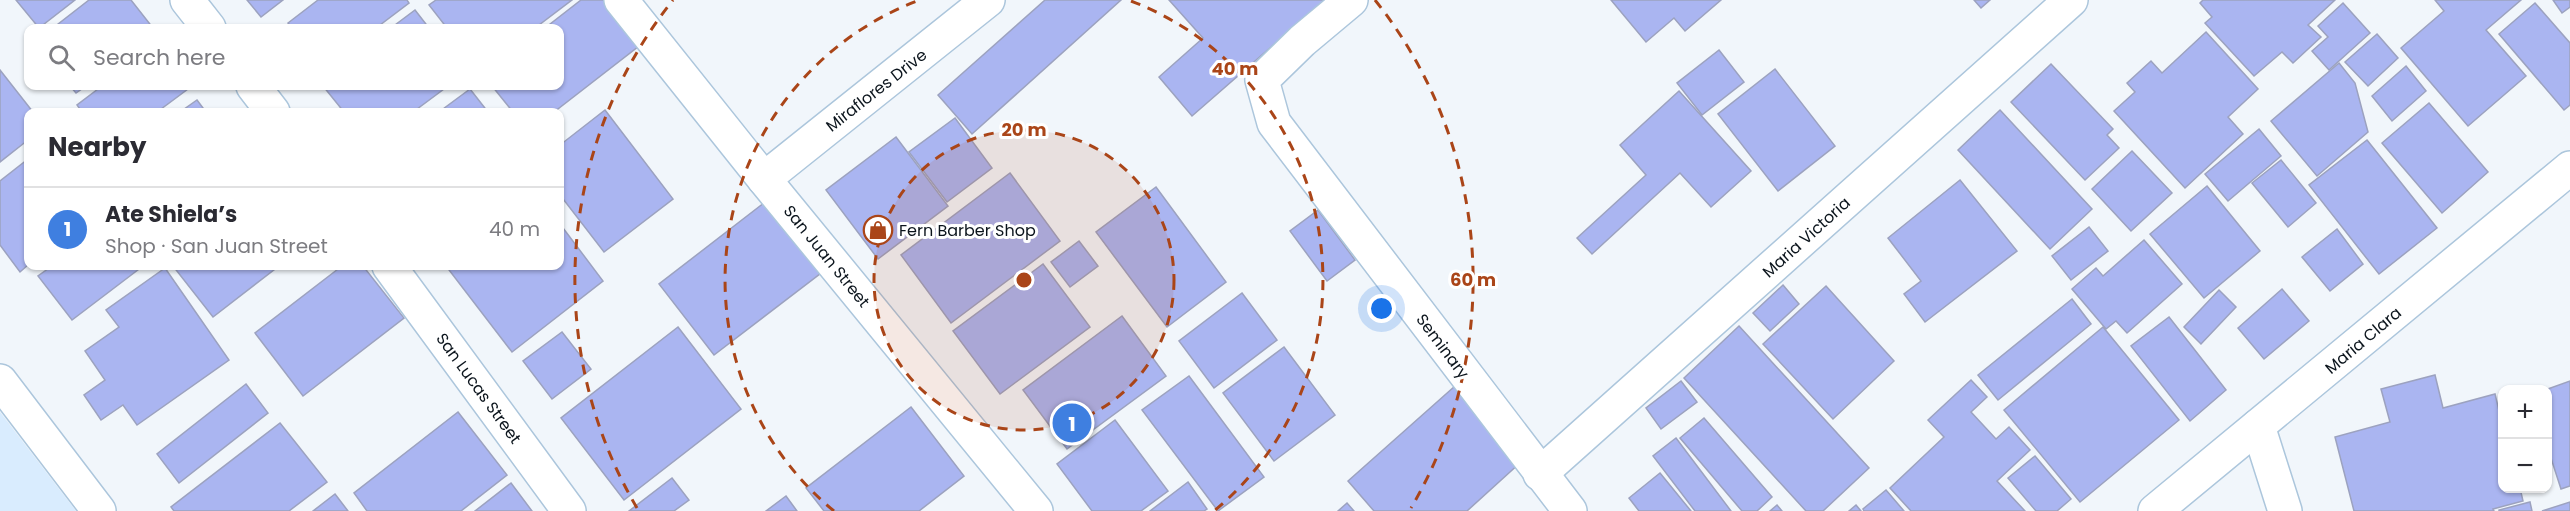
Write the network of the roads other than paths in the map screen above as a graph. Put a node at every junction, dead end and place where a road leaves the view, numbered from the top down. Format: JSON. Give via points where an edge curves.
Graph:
{"nodes":[{"id":1,"x":187,"y":0,"type":"edge"},
{"id":2,"x":621,"y":0,"type":"edge"},
{"id":3,"x":988,"y":0,"type":"edge"},
{"id":4,"x":1351,"y":0,"type":"edge"},
{"id":5,"x":2071,"y":0,"type":"edge"},
{"id":6,"x":206,"y":24,"type":"edge"},
{"id":7,"x":256,"y":90,"type":"edge"},
{"id":8,"x":270,"y":108,"type":"edge"},
{"id":9,"x":2570,"y":168,"type":"edge"},
{"id":10,"x":764,"y":179,"type":"junction"},
{"id":11,"x":392,"y":270,"type":"edge"},
{"id":12,"x":0,"y":381,"type":"edge"},
{"id":13,"x":2258,"y":426,"type":"junction"},
{"id":14,"x":1540,"y":474,"type":"junction"},
{"id":15,"x":99,"y":511,"type":"edge"},
{"id":16,"x":569,"y":511,"type":"edge"},
{"id":17,"x":1036,"y":511,"type":"edge"},
{"id":18,"x":1570,"y":511,"type":"edge"},
{"id":19,"x":2155,"y":511,"type":"edge"},
{"id":20,"x":2285,"y":511,"type":"edge"}],
"edges":[{"from":1,"to":6,"type":"street"},
{"from":2,"to":10,"type":"street","name":"San Juan Street"},
{"from":3,"to":10,"type":"street","name":"Miraflores Drive"},
{"from":4,"to":14,"type":"street","name":"Seminary","via":[[1262,80],[1274,123]]},
{"from":5,"to":14,"type":"street","name":"Maria Victoria"},
{"from":7,"to":8,"type":"street"},
{"from":9,"to":13,"type":"street","name":"Maria Clara"},
{"from":10,"to":17,"type":"street","name":"San Juan Street"},
{"from":11,"to":16,"type":"street","name":"San Lucas Street"},
{"from":12,"to":15,"type":"street"},
{"from":13,"to":19,"type":"street","name":"Maria Clara"},
{"from":13,"to":20,"type":"street"},
{"from":14,"to":18,"type":"street","name":"Seminary"}]}
